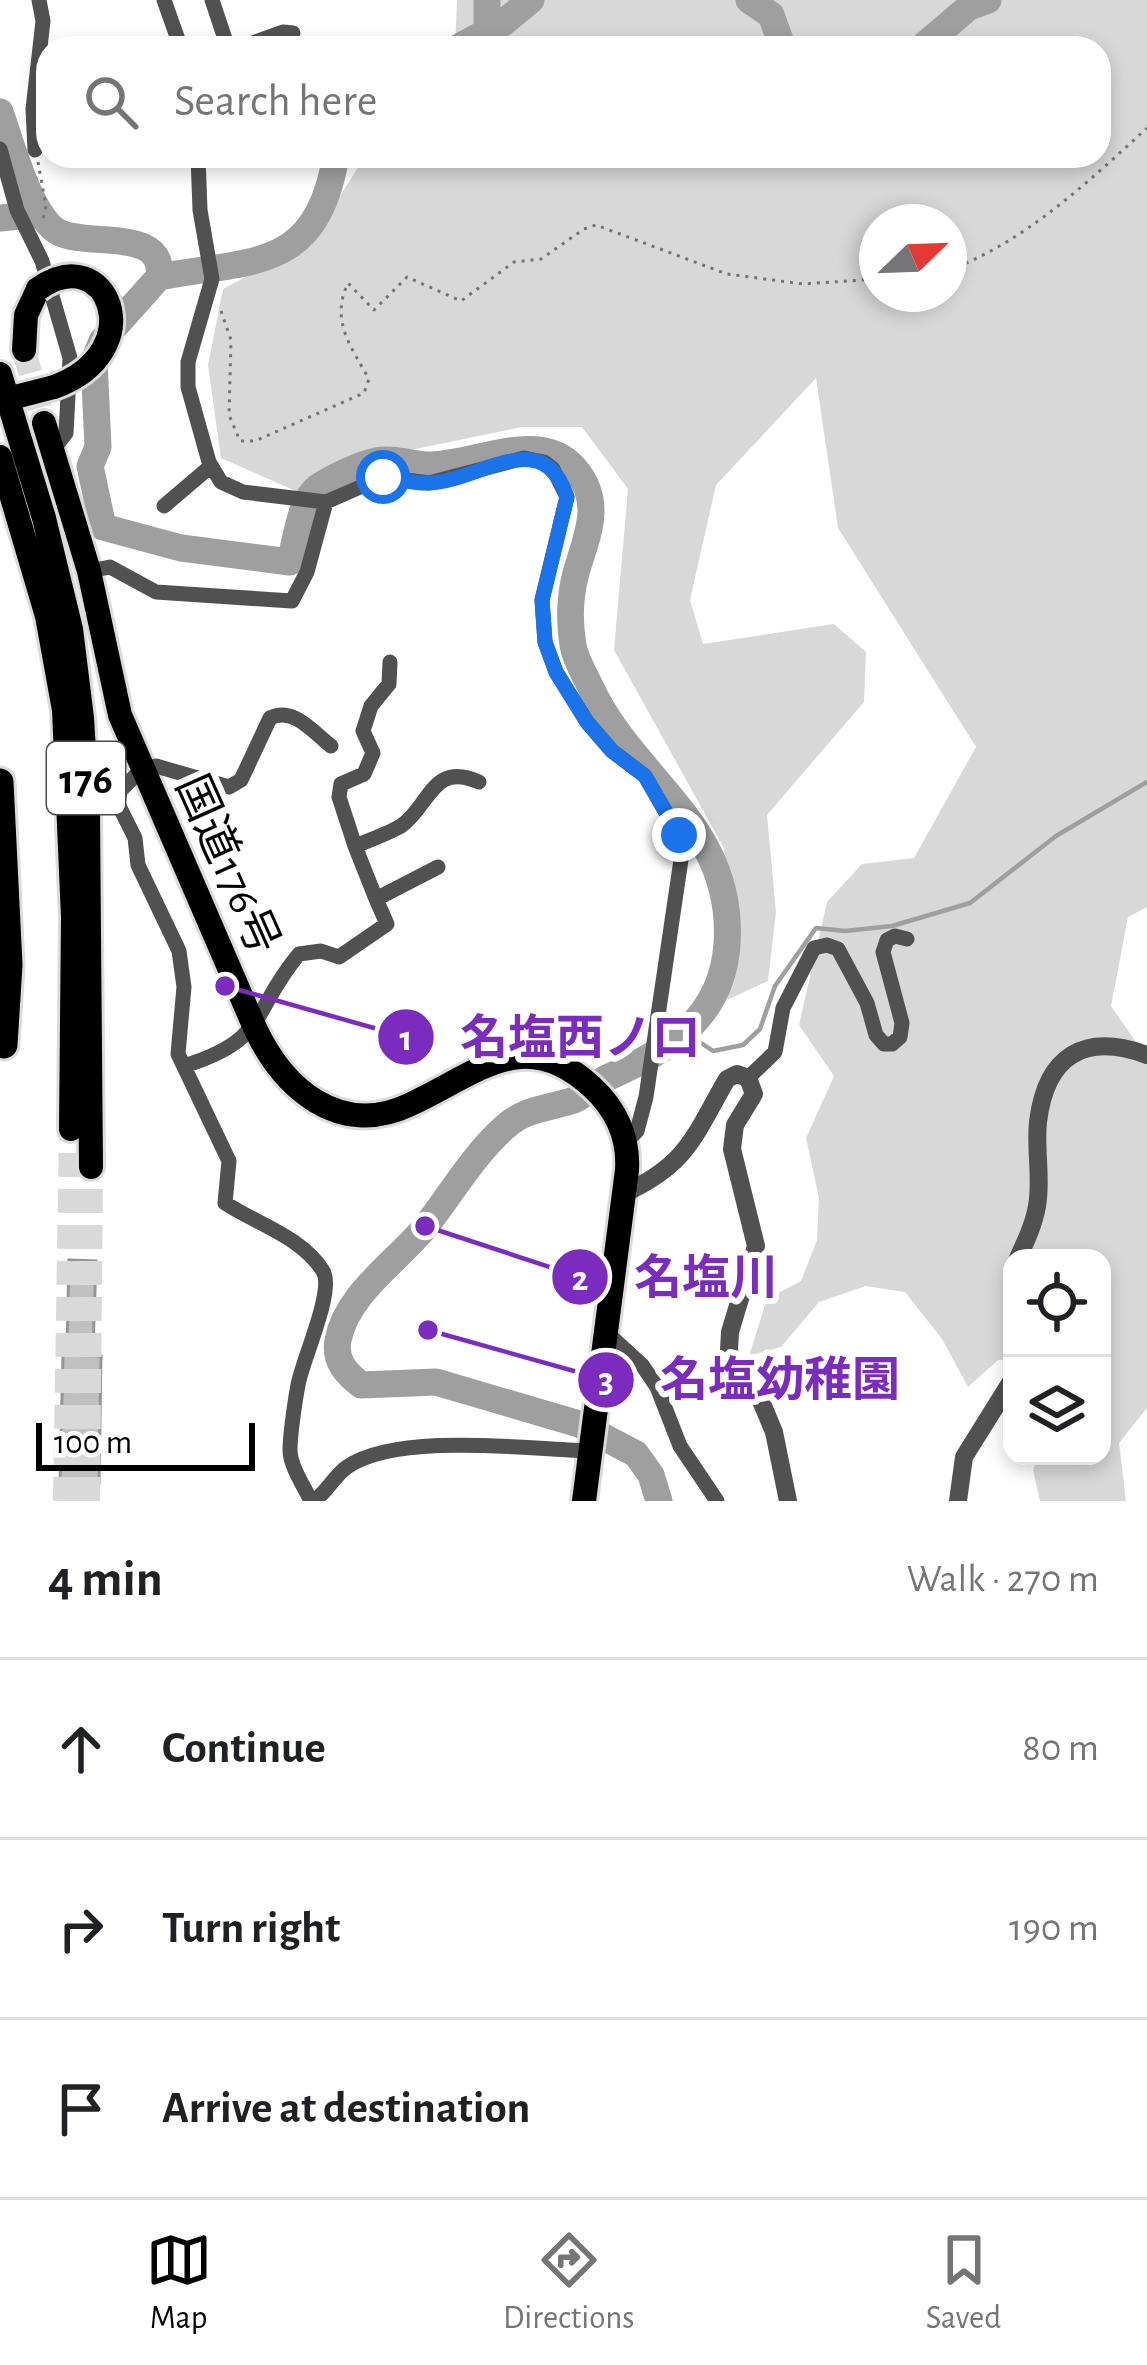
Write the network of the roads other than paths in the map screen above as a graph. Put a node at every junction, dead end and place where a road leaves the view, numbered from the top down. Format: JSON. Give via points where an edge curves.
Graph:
{"nodes":[{"id":1,"x":39,"y":0,"type":"edge"},
{"id":2,"x":164,"y":0,"type":"edge"},
{"id":3,"x":212,"y":0,"type":"edge"},
{"id":4,"x":293,"y":33,"type":"dead end"},
{"id":5,"x":39,"y":36,"type":"edge"},
{"id":6,"x":177,"y":36,"type":"edge"},
{"id":7,"x":224,"y":36,"type":"edge"},
{"id":8,"x":272,"y":36,"type":"edge"},
{"id":9,"x":36,"y":61,"type":"edge"},
{"id":10,"x":0,"y":149,"type":"edge"},
{"id":11,"x":35,"y":150,"type":"road end"},
{"id":12,"x":198,"y":168,"type":"edge"},
{"id":13,"x":25,"y":350,"type":"tunnel mouth"},
{"id":14,"x":0,"y":374,"type":"edge"},
{"id":15,"x":4,"y":400,"type":"edge"},
{"id":16,"x":44,"y":423,"type":"tunnel mouth"},
{"id":17,"x":53,"y":450,"type":"junction"},
{"id":18,"x":0,"y":457,"type":"edge"},
{"id":19,"x":212,"y":466,"type":"junction"},
{"id":20,"x":326,"y":502,"type":"junction"},
{"id":21,"x":164,"y":506,"type":"dead end"},
{"id":22,"x":89,"y":571,"type":"junction"},
{"id":23,"x":390,"y":662,"type":"dead end"},
{"id":24,"x":331,"y":746,"type":"dead end"},
{"id":25,"x":142,"y":769,"type":"junction"},
{"id":26,"x":0,"y":782,"type":"edge"},
{"id":27,"x":479,"y":782,"type":"dead end"},
{"id":28,"x":355,"y":846,"type":"junction"},
{"id":29,"x":438,"y":867,"type":"dead end"},
{"id":30,"x":376,"y":899,"type":"junction"},
{"id":31,"x":907,"y":938,"type":"dead end"},
{"id":32,"x":255,"y":1028,"type":"junction"},
{"id":33,"x":4,"y":1045,"type":"dead end"},
{"id":34,"x":1147,"y":1055,"type":"edge"},
{"id":35,"x":184,"y":1066,"type":"junction"},
{"id":36,"x":748,"y":1078,"type":"junction"},
{"id":37,"x":71,"y":1129,"type":"tunnel mouth"},
{"id":38,"x":626,"y":1142,"type":"junction"},
{"id":39,"x":91,"y":1167,"type":"tunnel mouth"},
{"id":40,"x":625,"y":1193,"type":"junction"},
{"id":41,"x":1021,"y":1249,"type":"edge"},
{"id":42,"x":606,"y":1332,"type":"junction"},
{"id":43,"x":1003,"y":1394,"type":"edge"},
{"id":44,"x":592,"y":1442,"type":"junction"},
{"id":45,"x":312,"y":1501,"type":"edge"},
{"id":46,"x":584,"y":1501,"type":"edge"},
{"id":47,"x":718,"y":1501,"type":"edge"},
{"id":48,"x":788,"y":1501,"type":"edge"},
{"id":49,"x":958,"y":1501,"type":"edge"}],
"edges":[{"from":1,"to":5,"type":"street"},
{"from":2,"to":6,"type":"street"},
{"from":3,"to":7,"type":"street"},
{"from":4,"to":8,"type":"street"},
{"from":9,"to":11,"type":"street"},
{"from":10,"to":17,"type":"street","via":[[70,358],[66,433]]},
{"from":12,"to":19,"type":"street","via":[[212,279],[188,362],[196,426]]},
{"from":13,"to":15,"type":"highway","bridge":true,"via":[[26,315],[38,289],[60,277],[94,285],[111,308],[111,335],[78,376]]},
{"from":14,"to":15,"type":"highway","number":"176"},
{"from":15,"to":39,"type":"highway","number":"176","via":[[71,629],[82,718]]},
{"from":16,"to":17,"type":"highway","name":"国道176号","number":"176"},
{"from":17,"to":22,"type":"highway","name":"国道176号","number":"176"},
{"from":18,"to":37,"type":"highway","number":"176","via":[[47,616],[64,710]]},
{"from":19,"to":20,"type":"street","via":[[221,482],[243,492]]},
{"from":19,"to":21,"type":"street"},
{"from":20,"to":22,"type":"street","via":[[292,601],[156,592],[110,567]]},
{"from":20,"to":38,"type":"street","via":[[383,477],[429,483],[524,458],[544,462],[562,481],[567,497],[542,600],[545,642],[587,722],[645,776],[682,853],[646,1096]]},
{"from":22,"to":25,"type":"highway","name":"国道176号","number":"176","via":[[112,686]]},
{"from":23,"to":28,"type":"street","via":[[389,684],[363,730],[373,753],[364,774],[341,784]]},
{"from":24,"to":25,"type":"street","via":[[289,713],[278,714],[242,780],[229,787],[171,768]]},
{"from":25,"to":32,"type":"highway","name":"国道176号","number":"176"},
{"from":25,"to":35,"type":"street","via":[[118,804],[178,951]]},
{"from":26,"to":33,"type":"highway","via":[[9,964]]},
{"from":27,"to":28,"type":"street","via":[[438,782],[402,825]]},
{"from":28,"to":30,"type":"street"},
{"from":29,"to":30,"type":"street"},
{"from":30,"to":32,"type":"street","via":[[387,924],[339,957],[298,954]]},
{"from":31,"to":36,"type":"street","via":[[887,940],[883,952],[901,1037],[884,1044],[838,950],[820,946],[784,1008],[775,1052]]},
{"from":32,"to":35,"type":"street","via":[[217,1056]]},
{"from":32,"to":38,"type":"highway","name":"国道176号","number":"176","via":[[300,1093],[349,1113],[398,1109],[484,1064],[539,1056],[592,1087]]},
{"from":34,"to":41,"type":"street","via":[[1091,1045],[1060,1063],[1042,1101],[1038,1201]]},
{"from":35,"to":45,"type":"street","via":[[229,1161],[225,1203],[292,1240],[326,1274],[290,1451]]},
{"from":36,"to":40,"type":"street","via":[[727,1079],[680,1158]]},
{"from":36,"to":48,"type":"street","via":[[754,1094],[735,1125],[733,1149],[756,1246],[729,1350],[774,1432]]},
{"from":38,"to":40,"type":"highway"},
{"from":40,"to":42,"type":"highway"},
{"from":42,"to":44,"type":"highway"},
{"from":42,"to":47,"type":"street","via":[[657,1387],[680,1446]]},
{"from":43,"to":49,"type":"street","via":[[964,1457]]},
{"from":44,"to":45,"type":"street","via":[[400,1446],[343,1469]]},
{"from":44,"to":46,"type":"highway"}]}
